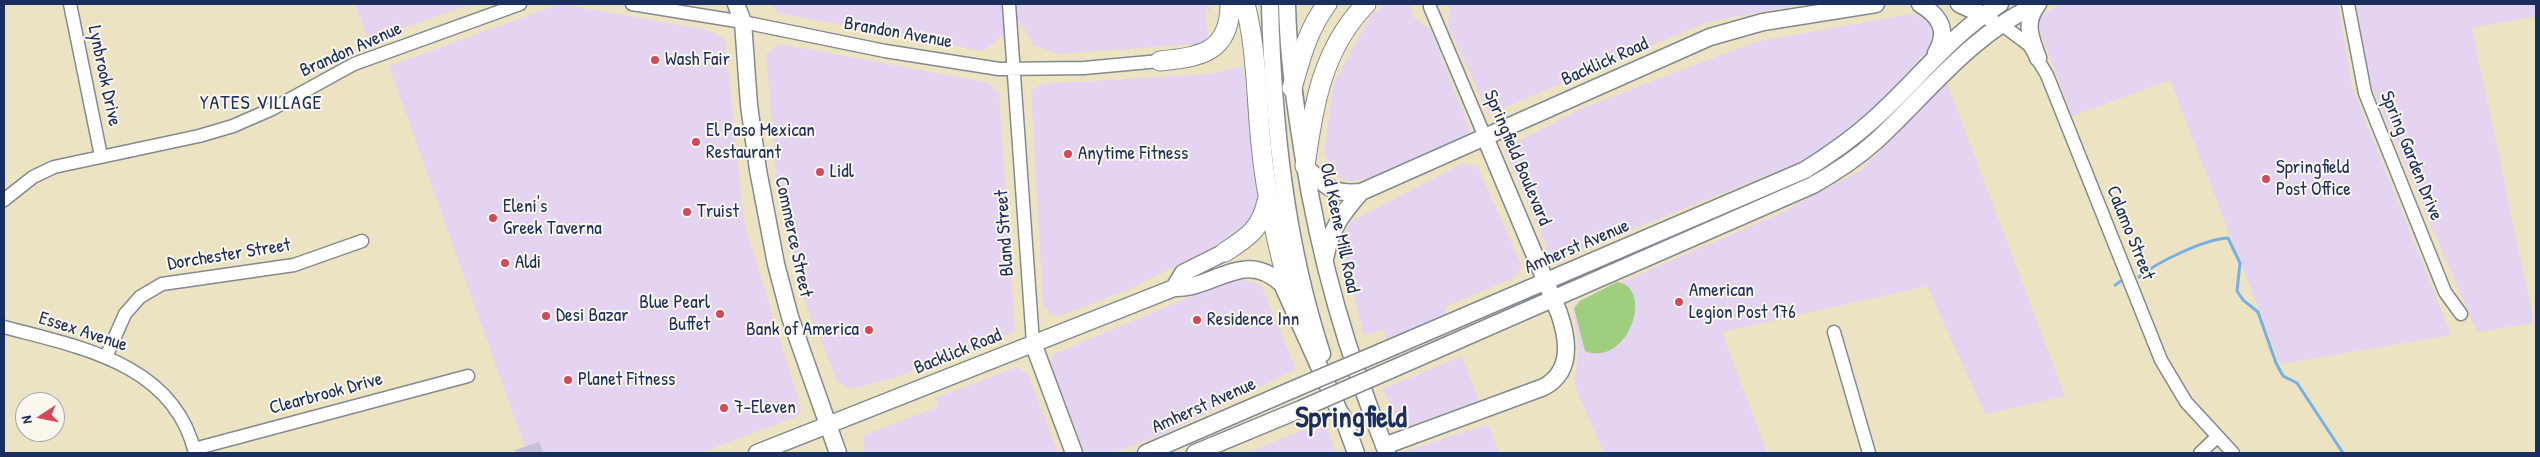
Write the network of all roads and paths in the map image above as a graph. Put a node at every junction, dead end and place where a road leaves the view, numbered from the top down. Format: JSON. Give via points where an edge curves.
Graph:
{"nodes":[{"id":1,"x":70,"y":4,"type":"edge"},
{"id":2,"x":520,"y":4,"type":"edge"},
{"id":3,"x":632,"y":4,"type":"edge"},
{"id":4,"x":736,"y":4,"type":"edge"},
{"id":5,"x":747,"y":4,"type":"edge"},
{"id":6,"x":1009,"y":4,"type":"edge"},
{"id":7,"x":1230,"y":4,"type":"edge"},
{"id":8,"x":1245,"y":4,"type":"edge"},
{"id":9,"x":1270,"y":4,"type":"edge"},
{"id":10,"x":1287,"y":4,"type":"edge"},
{"id":11,"x":1328,"y":4,"type":"edge"},
{"id":12,"x":1366,"y":4,"type":"edge"},
{"id":13,"x":1876,"y":4,"type":"edge"},
{"id":14,"x":1920,"y":4,"type":"edge"},
{"id":15,"x":1959,"y":4,"type":"edge"},
{"id":16,"x":2000,"y":4,"type":"edge"},
{"id":17,"x":2038,"y":4,"type":"edge"},
{"id":18,"x":2348,"y":4,"type":"edge"},
{"id":19,"x":1430,"y":7,"type":"dead end"},
{"id":20,"x":1983,"y":15,"type":"junction"},
{"id":21,"x":743,"y":22,"type":"junction"},
{"id":22,"x":2001,"y":24,"type":"junction"},
{"id":23,"x":1934,"y":57,"type":"junction"},
{"id":24,"x":2038,"y":58,"type":"junction"},
{"id":25,"x":1160,"y":61,"type":"joint"},
{"id":26,"x":1014,"y":70,"type":"junction"},
{"id":27,"x":1292,"y":88,"type":"junction"},
{"id":28,"x":1485,"y":137,"type":"junction"},
{"id":29,"x":101,"y":156,"type":"junction"},
{"id":30,"x":1305,"y":166,"type":"junction"},
{"id":31,"x":1361,"y":192,"type":"junction"},
{"id":32,"x":1268,"y":195,"type":"junction"},
{"id":33,"x":4,"y":200,"type":"edge"},
{"id":34,"x":362,"y":241,"type":"dead end"},
{"id":35,"x":1225,"y":252,"type":"joint"},
{"id":36,"x":1324,"y":265,"type":"junction"},
{"id":37,"x":1547,"y":282,"type":"junction"},
{"id":38,"x":1174,"y":288,"type":"junction"},
{"id":39,"x":1554,"y":300,"type":"junction"},
{"id":40,"x":1293,"y":304,"type":"junction"},
{"id":41,"x":2461,"y":314,"type":"dead end"},
{"id":42,"x":4,"y":327,"type":"edge"},
{"id":43,"x":1834,"y":332,"type":"dead end"},
{"id":44,"x":1033,"y":343,"type":"junction"},
{"id":45,"x":106,"y":357,"type":"junction"},
{"id":46,"x":468,"y":376,"type":"dead end"},
{"id":47,"x":1345,"y":424,"type":"junction"},
{"id":48,"x":830,"y":426,"type":"junction"},
{"id":49,"x":2217,"y":437,"type":"junction"},
{"id":50,"x":1386,"y":450,"type":"edge"},
{"id":51,"x":195,"y":451,"type":"edge"},
{"id":52,"x":757,"y":453,"type":"edge"},
{"id":53,"x":838,"y":453,"type":"edge"},
{"id":54,"x":1074,"y":453,"type":"edge"},
{"id":55,"x":1146,"y":453,"type":"edge"},
{"id":56,"x":1195,"y":453,"type":"edge"},
{"id":57,"x":1356,"y":453,"type":"edge"},
{"id":58,"x":1869,"y":453,"type":"edge"},
{"id":59,"x":2200,"y":453,"type":"edge"},
{"id":60,"x":2233,"y":453,"type":"edge"}],
"edges":[{"from":1,"to":29,"type":"street","name":"Lynbrook Drive"},
{"from":2,"to":29,"type":"street","name":"Brandon Avenue","via":[[354,64],[272,109],[233,126]]},
{"from":3,"to":21,"type":"street","name":"Brandon Avenue"},
{"from":4,"to":21,"type":"main road","name":"Commerce Street"},
{"from":5,"to":21,"type":"main road","name":"Commerce Street"},
{"from":6,"to":26,"type":"street","name":"Bland Street"},
{"from":7,"to":25,"type":"highway","via":[[1228,26],[1220,42],[1199,55]]},
{"from":8,"to":32,"type":"highway","via":[[1253,43]]},
{"from":9,"to":47,"type":"main road","via":[[1276,115],[1287,209],[1320,350]]},
{"from":10,"to":27,"type":"main road","name":"Old Keene Mill Road"},
{"from":11,"to":27,"type":"highway","via":[[1313,25]]},
{"from":12,"to":30,"type":"highway","via":[[1338,41],[1322,75],[1313,109]]},
{"from":13,"to":28,"type":"main road","name":"Backlick Road","via":[[1763,22],[1729,31]]},
{"from":14,"to":23,"type":"main road","via":[[1934,14],[1942,26],[1942,40]]},
{"from":15,"to":20,"type":"main road"},
{"from":16,"to":20,"type":"main road"},
{"from":17,"to":22,"type":"main road"},
{"from":17,"to":24,"type":"main road","via":[[2028,23]]},
{"from":18,"to":41,"type":"street","name":"Spring Garden Drive","via":[[2365,92],[2445,292]]},
{"from":19,"to":28,"type":"street","name":"Springfield Boulevard"},
{"from":20,"to":22,"type":"main road"},
{"from":20,"to":23,"type":"main road","name":"Amherst Avenue"},
{"from":21,"to":26,"type":"street","name":"Brandon Avenue","via":[[884,51]]},
{"from":21,"to":48,"type":"main road","name":"Commerce Street","via":[[749,105],[774,257],[790,315]]},
{"from":22,"to":24,"type":"street","name":"Calamo Street","via":[[2024,40]]},
{"from":22,"to":39,"type":"main road","name":"Amherst Avenue","via":[[1959,58],[1875,142],[1829,176],[1793,196]]},
{"from":23,"to":37,"type":"main road","name":"Amherst Avenue","via":[[1874,120],[1811,166]]},
{"from":24,"to":49,"type":"street","name":"Calamo Street","via":[[2161,360],[2186,402]]},
{"from":25,"to":26,"type":"street","name":"Brandon Avenue"},
{"from":26,"to":44,"type":"street","name":"Bland Street"},
{"from":27,"to":30,"type":"main road","name":"Old Keene Mill Road"},
{"from":28,"to":31,"type":"main road","name":"Backlick Road"},
{"from":28,"to":37,"type":"main road","name":"Springfield Boulevard"},
{"from":29,"to":33,"type":"street","name":"Brandon Avenue","via":[[66,163],[43,172]]},
{"from":30,"to":31,"type":"main road","via":[[1330,189],[1346,194]]},
{"from":30,"to":36,"type":"main road","name":"Old Keene Mill Road"},
{"from":31,"to":36,"type":"main road","via":[[1333,229]]},
{"from":32,"to":35,"type":"highway","via":[[1264,216],[1258,226]]},
{"from":32,"to":40,"type":"highway"},
{"from":34,"to":45,"type":"street","name":"Dorchester Street","via":[[294,265],[162,284],[140,297],[125,314]]},
{"from":35,"to":38,"type":"main road","name":"Backlick Road","via":[[1183,273]]},
{"from":36,"to":50,"type":"main road","name":"Old Keene Mill Road","via":[[1351,358]]},
{"from":37,"to":39,"type":"main road","name":"Springfield Boulevard"},
{"from":37,"to":55,"type":"main road","name":"Amherst Avenue","bridge":true},
{"from":38,"to":40,"type":"main road","name":"Backlick Road","via":[[1187,288],[1234,271],[1254,269],[1274,276]]},
{"from":38,"to":44,"type":"main road","name":"Backlick Road"},
{"from":39,"to":50,"type":"main road","name":"Springfield Boulevard","via":[[1563,325],[1567,353],[1561,372],[1552,382]]},
{"from":39,"to":56,"type":"main road","name":"Amherst Avenue","bridge":true},
{"from":40,"to":47,"type":"main road","name":"Backlick Road"},
{"from":42,"to":45,"type":"street","name":"Essex Avenue"},
{"from":43,"to":58,"type":"street"},
{"from":44,"to":48,"type":"main road","name":"Backlick Road"},
{"from":44,"to":54,"type":"main road","name":"Bland Street"},
{"from":45,"to":51,"type":"street","name":"Essex Avenue","via":[[132,369],[161,393],[183,422]]},
{"from":46,"to":51,"type":"street","name":"Clearbrook Drive"},
{"from":47,"to":57,"type":"main road"},
{"from":48,"to":52,"type":"main road","name":"Backlick Road"},
{"from":48,"to":53,"type":"main road","name":"Commerce Street"},
{"from":49,"to":59,"type":"street"},
{"from":49,"to":60,"type":"street","name":"Calamo Street"}]}
